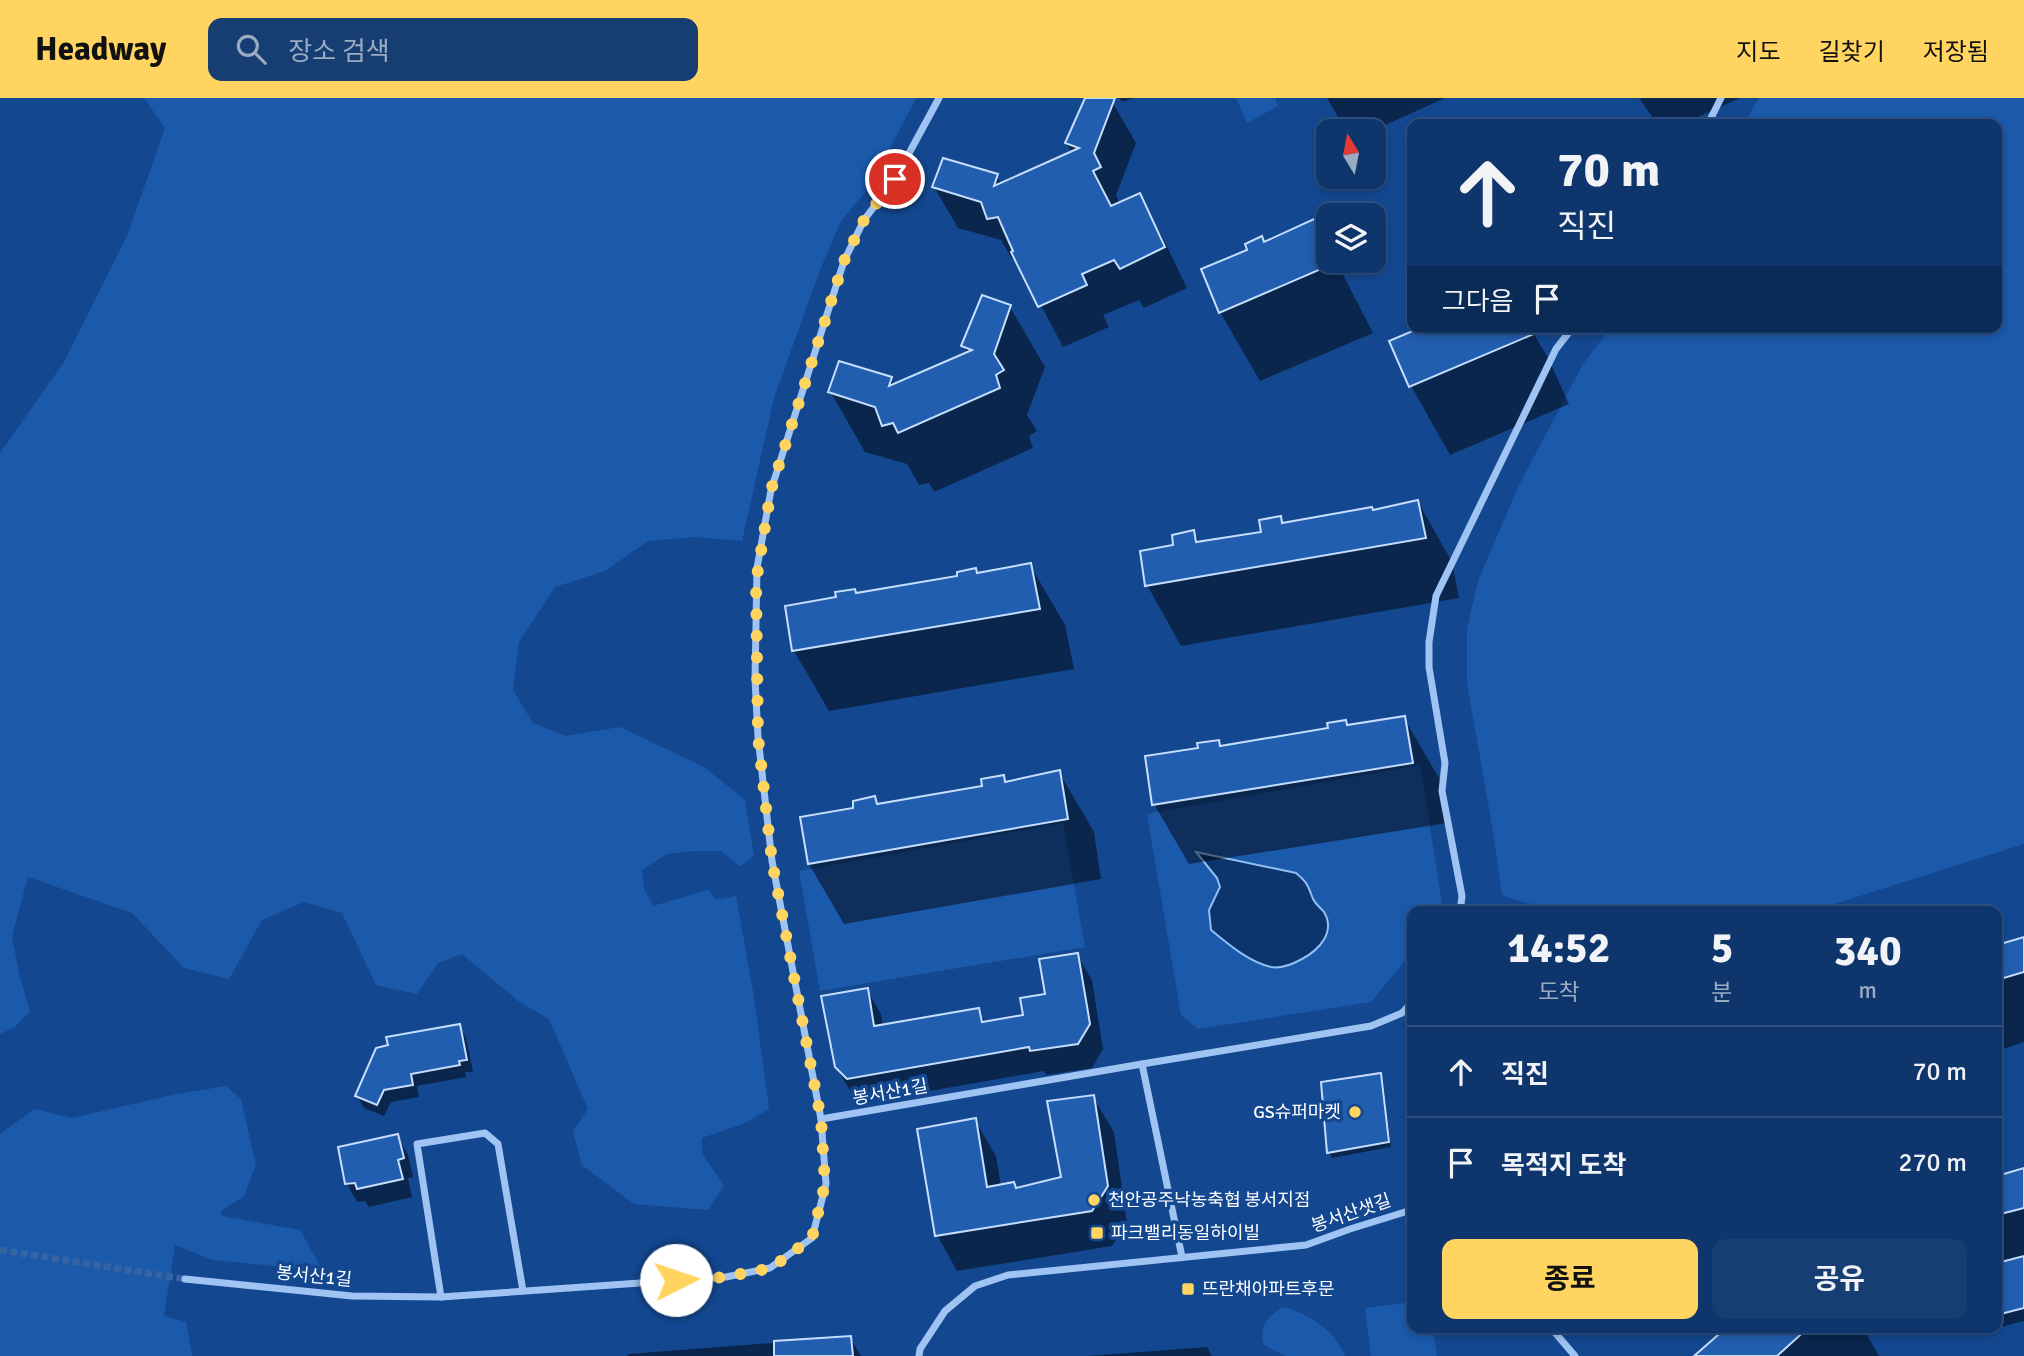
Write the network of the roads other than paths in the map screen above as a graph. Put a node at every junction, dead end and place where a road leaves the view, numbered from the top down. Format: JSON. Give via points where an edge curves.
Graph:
{"nodes":[{"id":1,"x":939,"y":98,"type":"edge"},
{"id":2,"x":1721,"y":98,"type":"edge"},
{"id":3,"x":1710,"y":119,"type":"edge"},
{"id":4,"x":1568,"y":333,"type":"edge"},
{"id":5,"x":1461,"y":906,"type":"edge"},
{"id":6,"x":1407,"y":1008,"type":"edge"},
{"id":7,"x":1142,"y":1064,"type":"junction"},
{"id":8,"x":821,"y":1119,"type":"junction"},
{"id":9,"x":1407,"y":1212,"type":"edge"},
{"id":10,"x":1182,"y":1257,"type":"junction"},
{"id":11,"x":185,"y":1279,"type":"tunnel mouth"},
{"id":12,"x":523,"y":1291,"type":"junction"},
{"id":13,"x":441,"y":1297,"type":"junction"},
{"id":14,"x":1555,"y":1333,"type":"edge"},
{"id":15,"x":919,"y":1356,"type":"edge"},
{"id":16,"x":1574,"y":1356,"type":"edge"}],
"edges":[{"from":1,"to":8,"type":"street","via":[[844,261],[771,490],[757,568],[755,679],[772,861]]},
{"from":2,"to":3,"type":"street"},
{"from":4,"to":5,"type":"street","via":[[1556,349],[1436,596],[1429,667]]},
{"from":6,"to":7,"type":"street","name":"봉서산1길","via":[[1371,1026]]},
{"from":7,"to":8,"type":"street","name":"봉서산1길"},
{"from":7,"to":10,"type":"street"},
{"from":8,"to":12,"type":"street","name":"봉서산1길","via":[[825,1184],[812,1238],[771,1268],[726,1277]]},
{"from":9,"to":10,"type":"street","name":"봉서산샛길","via":[[1306,1245]]},
{"from":10,"to":15,"type":"street","name":"봉서산샛길","via":[[1008,1275],[975,1286],[945,1311]]},
{"from":11,"to":13,"type":"street","name":"봉서산1길","via":[[352,1296]]},
{"from":12,"to":13,"type":"street","name":"봉서산1길"},
{"from":12,"to":13,"type":"street","via":[[498,1144],[485,1133],[417,1144]]},
{"from":14,"to":16,"type":"street"}]}
